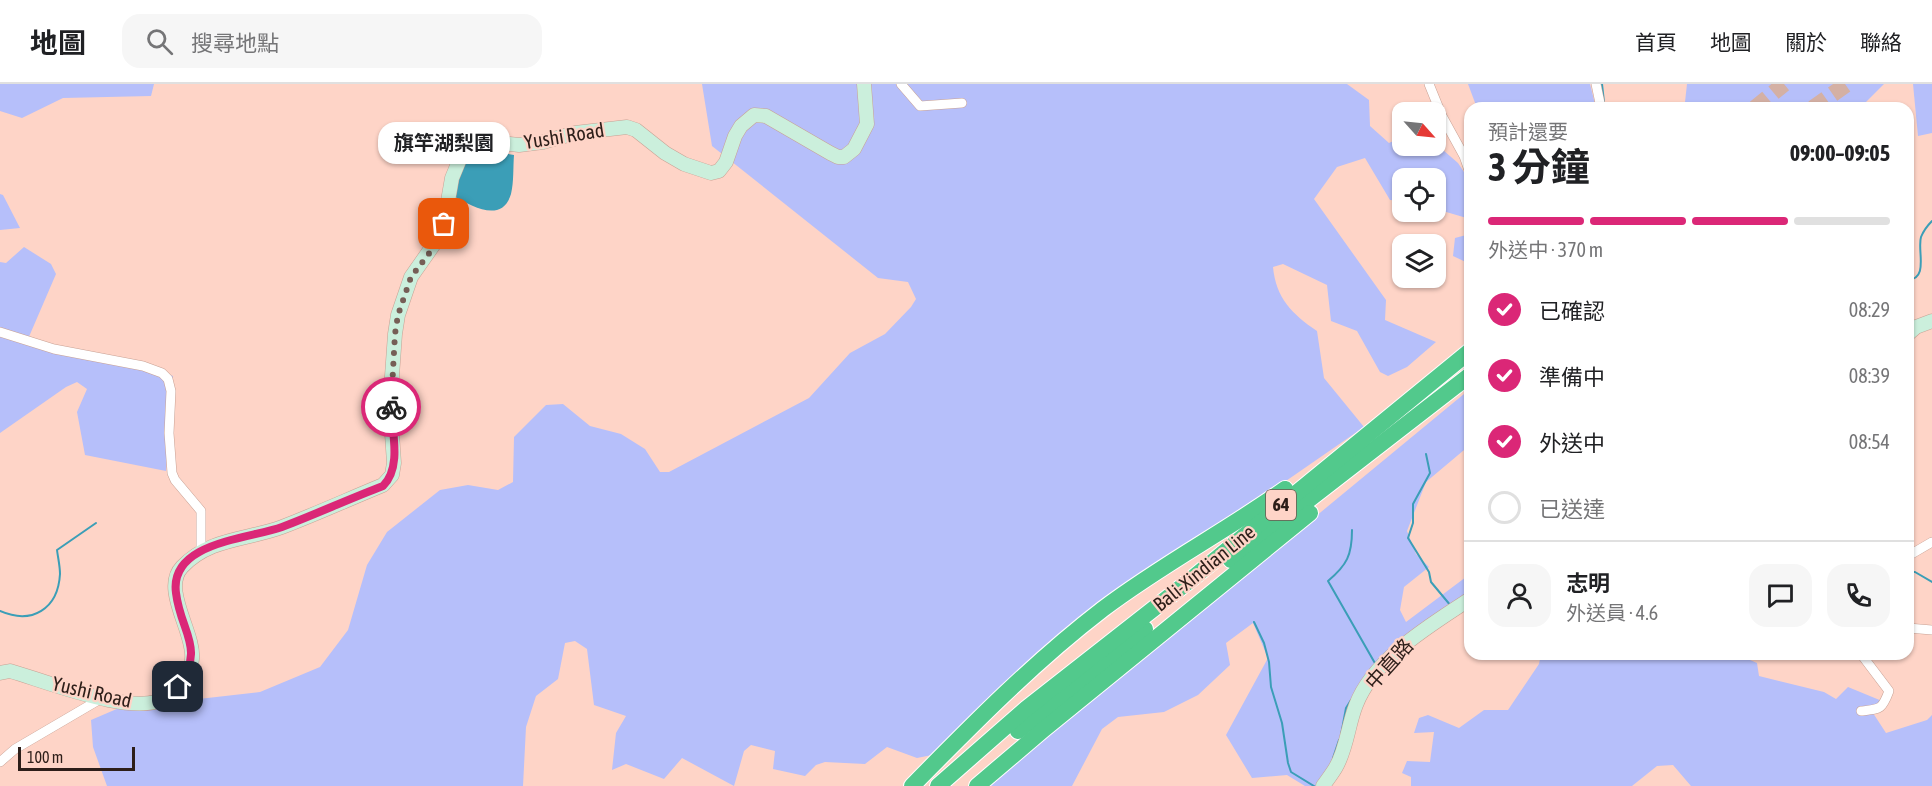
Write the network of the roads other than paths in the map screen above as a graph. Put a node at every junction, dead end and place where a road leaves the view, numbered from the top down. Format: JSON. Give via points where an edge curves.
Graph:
{"nodes":[{"id":1,"x":864,"y":84,"type":"edge"},
{"id":2,"x":901,"y":84,"type":"edge"},
{"id":3,"x":1429,"y":84,"type":"edge"},
{"id":4,"x":1596,"y":84,"type":"edge"},
{"id":5,"x":1599,"y":102,"type":"edge"},
{"id":6,"x":962,"y":104,"type":"dead end"},
{"id":7,"x":1464,"y":156,"type":"edge"},
{"id":8,"x":1932,"y":321,"type":"edge"},
{"id":9,"x":1914,"y":329,"type":"edge"},
{"id":10,"x":0,"y":332,"type":"edge"},
{"id":11,"x":1464,"y":356,"type":"edge"},
{"id":12,"x":1464,"y":380,"type":"edge"},
{"id":13,"x":1391,"y":414,"type":"junction"},
{"id":14,"x":1932,"y":542,"type":"edge"},
{"id":15,"x":201,"y":552,"type":"junction"},
{"id":16,"x":1914,"y":552,"type":"edge"},
{"id":17,"x":1464,"y":603,"type":"edge"},
{"id":18,"x":1914,"y":628,"type":"edge"},
{"id":19,"x":1932,"y":630,"type":"edge"},
{"id":20,"x":1866,"y":660,"type":"edge"},
{"id":21,"x":1105,"y":662,"type":"junction"},
{"id":22,"x":0,"y":673,"type":"edge"},
{"id":23,"x":102,"y":698,"type":"junction"},
{"id":24,"x":1861,"y":711,"type":"dead end"},
{"id":25,"x":0,"y":762,"type":"edge"},
{"id":26,"x":912,"y":786,"type":"edge"},
{"id":27,"x":939,"y":786,"type":"edge"},
{"id":28,"x":955,"y":786,"type":"edge"},
{"id":29,"x":976,"y":786,"type":"edge"},
{"id":30,"x":1323,"y":786,"type":"edge"}],
"edges":[{"from":1,"to":15,"type":"street","name":"Yushi Road","via":[[867,124],[854,149],[844,157],[766,116],[754,115],[735,136],[726,162],[719,171],[711,173],[674,158],[627,127],[519,145],[477,140],[469,143],[452,178],[439,237],[411,277],[398,315],[390,404],[394,463],[389,480],[383,486],[279,528],[221,542]]},
{"from":2,"to":6,"type":"street","via":[[920,106]]},
{"from":3,"to":7,"type":"street"},
{"from":4,"to":5,"type":"street"},
{"from":8,"to":9,"type":"street"},
{"from":10,"to":15,"type":"street","via":[[54,350],[142,366],[168,379],[172,473],[201,511]]},
{"from":11,"to":13,"type":"highway","name":"Bali-Xindian Line","number":"64"},
{"from":12,"to":21,"type":"highway","name":"Bali-Xindian Line","number":"64"},
{"from":13,"to":21,"type":"highway","name":"Bali-Xindian Line","number":"64","via":[[1189,581]]},
{"from":13,"to":26,"type":"highway","via":[[1268,501],[1166,564],[1103,609],[1045,656]]},
{"from":14,"to":16,"type":"street"},
{"from":15,"to":23,"type":"street","name":"Yushi Road","via":[[180,568],[175,580],[192,651],[192,661],[178,687],[164,699],[150,703]]},
{"from":17,"to":30,"type":"street","name":"中直路","via":[[1420,631],[1371,680],[1356,703],[1337,766]]},
{"from":18,"to":19,"type":"street"},
{"from":20,"to":24,"type":"street","via":[[1889,691],[1884,705]]},
{"from":21,"to":27,"type":"highway","name":"Bali-Xindian Line","number":"64","via":[[1027,708]]},
{"from":21,"to":28,"type":"highway","name":"Bali-Xindian Line","number":"64"},
{"from":21,"to":29,"type":"highway","via":[[1043,729]]},
{"from":22,"to":23,"type":"street","name":"Yushi Road","via":[[10,671]]},
{"from":23,"to":25,"type":"street","via":[[15,749]]}]}
